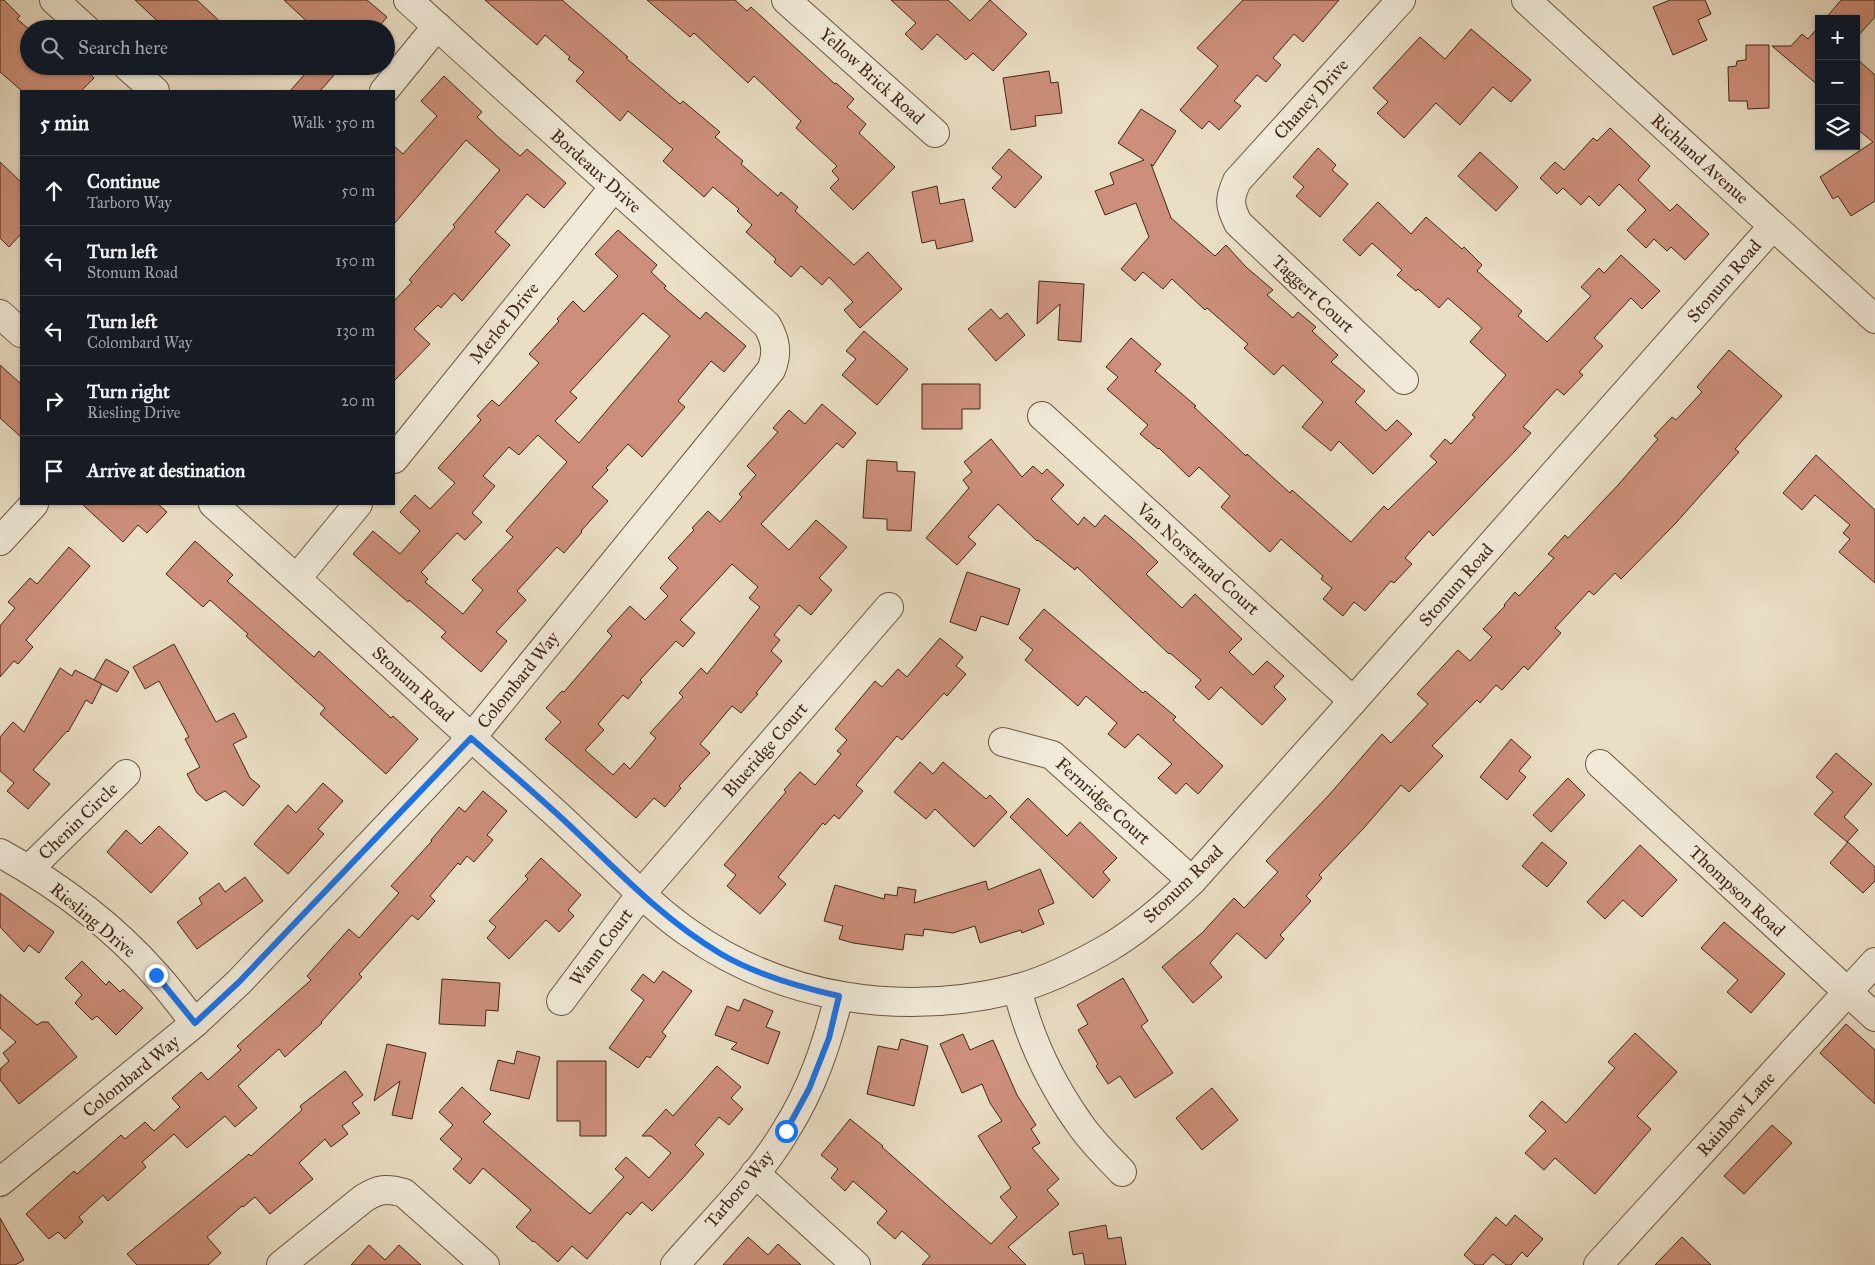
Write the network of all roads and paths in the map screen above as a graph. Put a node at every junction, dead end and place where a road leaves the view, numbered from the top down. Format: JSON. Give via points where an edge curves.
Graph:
{"nodes":[{"id":1,"x":54,"y":0,"type":"edge"},
{"id":2,"x":408,"y":0,"type":"edge"},
{"id":3,"x":786,"y":0,"type":"edge"},
{"id":4,"x":1401,"y":0,"type":"edge"},
{"id":5,"x":1526,"y":0,"type":"edge"},
{"id":6,"x":76,"y":20,"type":"edge"},
{"id":7,"x":437,"y":26,"type":"junction"},
{"id":8,"x":137,"y":75,"type":"edge"},
{"id":9,"x":154,"y":90,"type":"edge"},
{"id":10,"x":385,"y":90,"type":"edge"},
{"id":11,"x":935,"y":133,"type":"dead end"},
{"id":12,"x":614,"y":187,"type":"junction"},
{"id":13,"x":1230,"y":203,"type":"joint"},
{"id":14,"x":1773,"y":226,"type":"junction"},
{"id":15,"x":0,"y":314,"type":"edge"},
{"id":16,"x":1875,"y":319,"type":"edge"},
{"id":17,"x":20,"y":332,"type":"edge"},
{"id":18,"x":776,"y":347,"type":"joint"},
{"id":19,"x":1404,"y":380,"type":"dead end"},
{"id":20,"x":1042,"y":416,"type":"dead end"},
{"id":21,"x":395,"y":458,"type":"edge"},
{"id":22,"x":33,"y":505,"type":"edge"},
{"id":23,"x":214,"y":505,"type":"edge"},
{"id":24,"x":357,"y":505,"type":"edge"},
{"id":25,"x":0,"y":541,"type":"edge"},
{"id":26,"x":297,"y":578,"type":"junction"},
{"id":27,"x":889,"y":607,"type":"dead end"},
{"id":28,"x":1353,"y":701,"type":"junction"},
{"id":29,"x":471,"y":738,"type":"junction"},
{"id":30,"x":1003,"y":742,"type":"dead end"},
{"id":31,"x":1600,"y":764,"type":"dead end"},
{"id":32,"x":126,"y":774,"type":"dead end"},
{"id":33,"x":0,"y":853,"type":"edge"},
{"id":34,"x":29,"y":869,"type":"junction"},
{"id":35,"x":1192,"y":881,"type":"junction"},
{"id":36,"x":641,"y":894,"type":"junction"},
{"id":37,"x":1875,"y":962,"type":"edge"},
{"id":38,"x":1017,"y":988,"type":"junction"},
{"id":39,"x":1847,"y":992,"type":"junction"},
{"id":40,"x":839,"y":996,"type":"junction"},
{"id":41,"x":561,"y":1001,"type":"dead end"},
{"id":42,"x":1875,"y":1017,"type":"edge"},
{"id":43,"x":195,"y":1023,"type":"junction"},
{"id":44,"x":3,"y":1172,"type":"edge"},
{"id":45,"x":1122,"y":1172,"type":"dead end"},
{"id":46,"x":755,"y":1173,"type":"junction"},
{"id":47,"x":281,"y":1265,"type":"edge"},
{"id":48,"x":485,"y":1265,"type":"edge"},
{"id":49,"x":675,"y":1265,"type":"edge"},
{"id":50,"x":856,"y":1265,"type":"edge"},
{"id":51,"x":1598,"y":1265,"type":"edge"}],
"edges":[{"from":1,"to":6,"type":"street"},
{"from":2,"to":7,"type":"street","name":"Bordeaux Drive"},
{"from":3,"to":11,"type":"street","name":"Yellow Brick Road"},
{"from":4,"to":13,"type":"street","name":"Chaney Drive","via":[[1237,181]]},
{"from":5,"to":14,"type":"street","name":"Richland Avenue"},
{"from":7,"to":10,"type":"street"},
{"from":7,"to":12,"type":"street","name":"Bordeaux Drive"},
{"from":8,"to":9,"type":"street"},
{"from":12,"to":18,"type":"street","name":"Bordeaux Drive","via":[[767,325]]},
{"from":12,"to":21,"type":"street","name":"Merlot Drive"},
{"from":13,"to":19,"type":"street","name":"Taggert Court","via":[[1238,224]]},
{"from":14,"to":16,"type":"street","name":"Richland Avenue"},
{"from":14,"to":28,"type":"street","name":"Stonum Road"},
{"from":15,"to":17,"type":"street"},
{"from":18,"to":29,"type":"street","name":"Colombard Way","via":[[771,370]]},
{"from":20,"to":28,"type":"street","name":"Van Norstrand Court"},
{"from":22,"to":25,"type":"street"},
{"from":23,"to":26,"type":"street","name":"Stonum Road"},
{"from":24,"to":26,"type":"street"},
{"from":26,"to":29,"type":"street","name":"Stonum Road"},
{"from":27,"to":36,"type":"street","name":"Blueridge Court"},
{"from":28,"to":35,"type":"street","name":"Stonum Road"},
{"from":29,"to":36,"type":"street","name":"Stonum Road","via":[[568,823]]},
{"from":29,"to":43,"type":"street","name":"Colombard Way","via":[[239,982]]},
{"from":30,"to":35,"type":"street","name":"Fernridge Court","via":[[1052,755]]},
{"from":31,"to":39,"type":"street","name":"Thompson Road"},
{"from":32,"to":34,"type":"street","name":"Chenin Circle"},
{"from":33,"to":34,"type":"street","name":"Riesling Drive"},
{"from":34,"to":43,"type":"street","name":"Riesling Drive","via":[[81,905],[120,938],[156,975]]},
{"from":35,"to":38,"type":"street","name":"Stonum Road","via":[[1147,921],[1108,948],[1072,967]]},
{"from":36,"to":40,"type":"street","name":"Stonum Road","via":[[682,928],[723,955],[766,975]]},
{"from":36,"to":41,"type":"street","name":"Wann Court"},
{"from":37,"to":39,"type":"street","name":"Rainbow Lane"},
{"from":38,"to":40,"type":"street","name":"Stonum Road","via":[[924,1003]]},
{"from":38,"to":45,"type":"street","via":[[1038,1054],[1055,1088],[1079,1124]]},
{"from":39,"to":42,"type":"street","name":"Thompson Road"},
{"from":39,"to":51,"type":"street","name":"Rainbow Lane"},
{"from":40,"to":46,"type":"street","name":"Tarboro Way","via":[[829,1038],[809,1089],[786,1131]]},
{"from":43,"to":44,"type":"street","name":"Colombard Way"},
{"from":46,"to":49,"type":"street","name":"Tarboro Way"},
{"from":46,"to":50,"type":"street"},
{"from":47,"to":48,"type":"street","via":[[364,1198],[388,1189],[404,1193]]}]}
